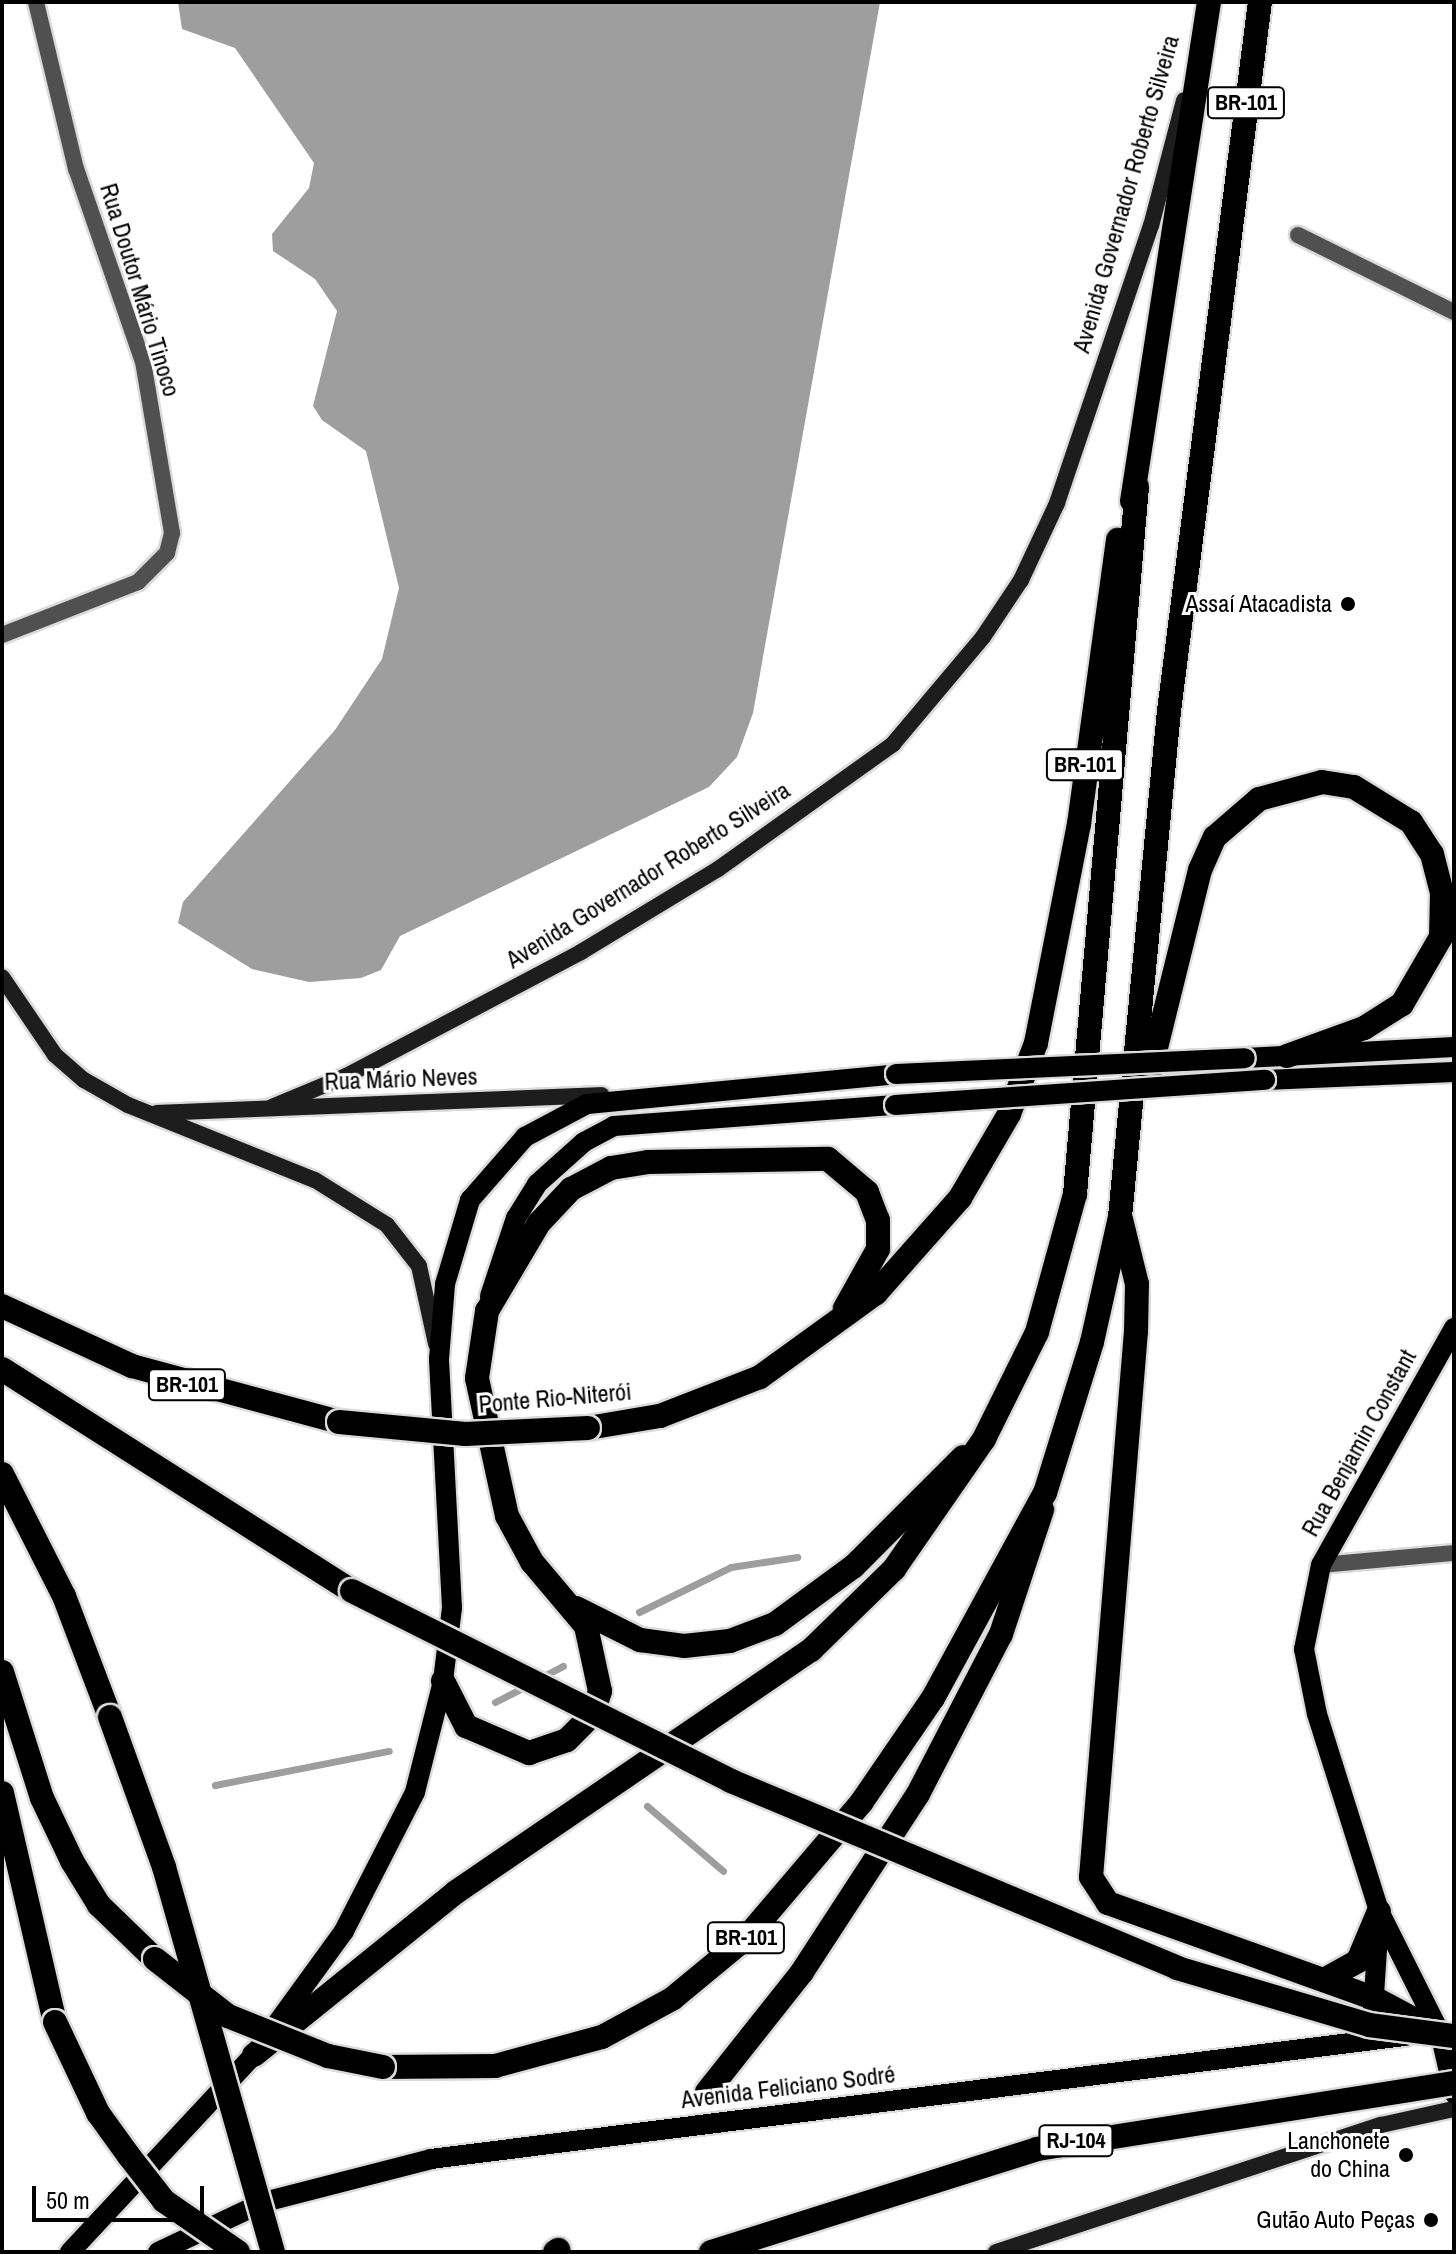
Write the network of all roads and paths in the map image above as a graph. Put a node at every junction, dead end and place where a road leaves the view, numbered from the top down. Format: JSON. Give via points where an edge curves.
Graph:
{"nodes":[{"id":1,"x":36,"y":2,"type":"edge"},
{"id":2,"x":1260,"y":2,"type":"edge"},
{"id":3,"x":1208,"y":4,"type":"edge"},
{"id":4,"x":1298,"y":235,"type":"dead end"},
{"id":5,"x":1454,"y":312,"type":"edge"},
{"id":6,"x":1137,"y":487,"type":"junction"},
{"id":7,"x":2,"y":635,"type":"edge"},
{"id":8,"x":2,"y":977,"type":"edge"},
{"id":9,"x":1454,"y":1047,"type":"edge"},
{"id":10,"x":1287,"y":1056,"type":"junction"},
{"id":11,"x":1454,"y":1072,"type":"edge"},
{"id":12,"x":652,"y":1092,"type":"junction"},
{"id":13,"x":272,"y":1107,"type":"junction"},
{"id":14,"x":152,"y":1113,"type":"junction"},
{"id":15,"x":1009,"y":1114,"type":"joint"},
{"id":16,"x":1129,"y":1131,"type":"junction"},
{"id":17,"x":1120,"y":1217,"type":"junction"},
{"id":18,"x":2,"y":1306,"type":"edge"},
{"id":19,"x":487,"y":1311,"type":"junction"},
{"id":20,"x":1454,"y":1328,"type":"edge"},
{"id":21,"x":817,"y":1339,"type":"junction"},
{"id":22,"x":439,"y":1359,"type":"junction"},
{"id":23,"x":2,"y":1369,"type":"edge"},
{"id":24,"x":984,"y":1439,"type":"junction"},
{"id":25,"x":2,"y":1474,"type":"edge"},
{"id":26,"x":1045,"y":1493,"type":"junction"},
{"id":27,"x":1454,"y":1553,"type":"edge"},
{"id":28,"x":1321,"y":1565,"type":"junction"},
{"id":29,"x":567,"y":1603,"type":"junction"},
{"id":30,"x":2,"y":1672,"type":"edge"},
{"id":31,"x":443,"y":1681,"type":"junction"},
{"id":32,"x":2,"y":1793,"type":"edge"},
{"id":33,"x":1379,"y":1911,"type":"junction"},
{"id":34,"x":1324,"y":1980,"type":"junction"},
{"id":35,"x":1376,"y":1999,"type":"junction"},
{"id":36,"x":1449,"y":2034,"type":"edge"},
{"id":37,"x":1351,"y":2041,"type":"junction"},
{"id":38,"x":254,"y":2055,"type":"junction"},
{"id":39,"x":1454,"y":2083,"type":"edge"},
{"id":40,"x":707,"y":2092,"type":"dead end"},
{"id":41,"x":1454,"y":2093,"type":"edge"},
{"id":42,"x":1454,"y":2109,"type":"edge"},
{"id":43,"x":1028,"y":2247,"type":"edge"},
{"id":44,"x":70,"y":2252,"type":"edge"},
{"id":45,"x":158,"y":2252,"type":"edge"},
{"id":46,"x":238,"y":2252,"type":"edge"},
{"id":47,"x":273,"y":2252,"type":"edge"},
{"id":48,"x":711,"y":2252,"type":"edge"},
{"id":49,"x":996,"y":2252,"type":"edge"}],
"edges":[{"from":1,"to":7,"type":"street","name":"Rua Doutor Mário Tinoco","via":[[76,169],[143,362],[172,533],[167,553],[138,582]]},
{"from":2,"to":16,"type":"highway","number":"BR-101","via":[[1162,770]]},
{"from":3,"to":6,"type":"highway","name":"Avenida Governador Roberto Silveira","number":"BR-101"},
{"from":3,"to":13,"type":"street","name":"Avenida Governador Roberto Silveira","via":[[1151,226],[1057,503],[1021,580],[983,637],[893,744],[744,853],[581,952],[359,1070]]},
{"from":4,"to":5,"type":"street"},
{"from":6,"to":15,"type":"highway","name":"Avenida Governador Roberto Silveira","number":"BR-101","via":[[1105,609],[1079,824],[1036,1043]]},
{"from":6,"to":24,"type":"highway","via":[[1075,1194],[1037,1332]]},
{"from":8,"to":14,"type":"street","name":"Rua Mário Neves","via":[[55,1055],[84,1080]]},
{"from":9,"to":10,"type":"main road"},
{"from":10,"to":12,"type":"main road","bridge":true,"via":[[896,1074]]},
{"from":10,"to":16,"type":"highway","via":[[1364,1028],[1402,1004],[1441,937],[1442,893],[1432,854],[1411,822],[1354,787],[1322,782],[1259,799],[1215,837],[1200,870],[1163,1042]]},
{"from":11,"to":19,"type":"main road","bridge":true,"via":[[1265,1080],[614,1126],[584,1142],[537,1184],[516,1218]]},
{"from":12,"to":13,"type":"street","name":"Rua Mário Neves"},
{"from":12,"to":22,"type":"main road","via":[[587,1104],[549,1121],[497,1165],[454,1238]]},
{"from":13,"to":14,"type":"street","name":"Rua Mário Neves"},
{"from":14,"to":22,"type":"street","name":"Rua Mário Neves","via":[[315,1180],[387,1225],[419,1266]]},
{"from":15,"to":21,"type":"highway","name":"Ponte Rio-Niterói","number":"BR-101","via":[[918,1251]]},
{"from":16,"to":17,"type":"highway","number":"BR-101"},
{"from":17,"to":26,"type":"highway","number":"BR-101","via":[[1092,1342]]},
{"from":17,"to":34,"type":"highway","via":[[1137,1284],[1136,1331],[1091,1877],[1108,1903]]},
{"from":18,"to":21,"type":"highway","name":"Ponte Rio-Niterói","number":"BR-101","bridge":true,"via":[[132,1366],[339,1422],[465,1434],[588,1428],[704,1402]]},
{"from":19,"to":21,"type":"highway","via":[[539,1223],[571,1189],[611,1168],[828,1159],[867,1192],[878,1220],[878,1249],[850,1303]]},
{"from":19,"to":29,"type":"highway","via":[[477,1378],[493,1469],[532,1562]]},
{"from":20,"to":28,"type":"main road","name":"Rua Benjamin Constant"},
{"from":22,"to":31,"type":"main road","via":[[452,1608]]},
{"from":23,"to":36,"type":"highway","bridge":true,"via":[[352,1591],[731,1781],[1177,1968],[1369,2025]]},
{"from":24,"to":29,"type":"highway","via":[[854,1566],[775,1624],[730,1641],[684,1646],[640,1640]]},
{"from":24,"to":38,"type":"highway","via":[[894,1569],[811,1650],[434,1908]]},
{"from":25,"to":47,"type":"highway","bridge":true,"via":[[64,1596],[164,1867]]},
{"from":26,"to":30,"type":"highway","number":"BR-101","bridge":true,"via":[[933,1698],[861,1803],[747,1937],[672,1999],[602,2037],[495,2066],[383,2067],[328,2056],[228,2016],[155,1959],[99,1905],[72,1861],[42,1798]]},
{"from":26,"to":40,"type":"highway","via":[[1017,1595],[918,1794],[802,1972]]},
{"from":27,"to":28,"type":"street"},
{"from":28,"to":33,"type":"main road","name":"Rua Benjamin Constant","via":[[1305,1626],[1308,1676]]},
{"from":29,"to":31,"type":"highway","via":[[586,1626],[601,1673],[593,1714],[567,1740],[529,1753],[480,1738],[466,1726]]},
{"from":31,"to":38,"type":"main road","via":[[415,1792],[382,1865]]},
{"from":32,"to":46,"type":"highway","bridge":true,"via":[[55,2022],[98,2113],[164,2201]]},
{"from":33,"to":34,"type":"highway","via":[[1358,1961]]},
{"from":33,"to":35,"type":"main road","name":"Rua Benjamin Constant"},
{"from":33,"to":36,"type":"main road","name":"Rua Benjamin Constant"},
{"from":34,"to":35,"type":"highway"},
{"from":35,"to":36,"type":"highway"},
{"from":35,"to":37,"type":"main road","name":"Rua Benjamin Constant","via":[[1371,2020]]},
{"from":36,"to":37,"type":"main road","name":"Avenida Feliciano Sodré"},
{"from":36,"to":41,"type":"main road","name":"Rua Benjamin Constant"},
{"from":37,"to":45,"type":"main road","name":"Avenida Feliciano Sodré","via":[[523,2146],[312,2186]]},
{"from":38,"to":44,"type":"main road"},
{"from":39,"to":48,"type":"highway","number":"RJ-104","bridge":true,"via":[[1037,2149]]},
{"from":42,"to":43,"type":"street","via":[[1381,2125]]},
{"from":43,"to":49,"type":"street"}]}
